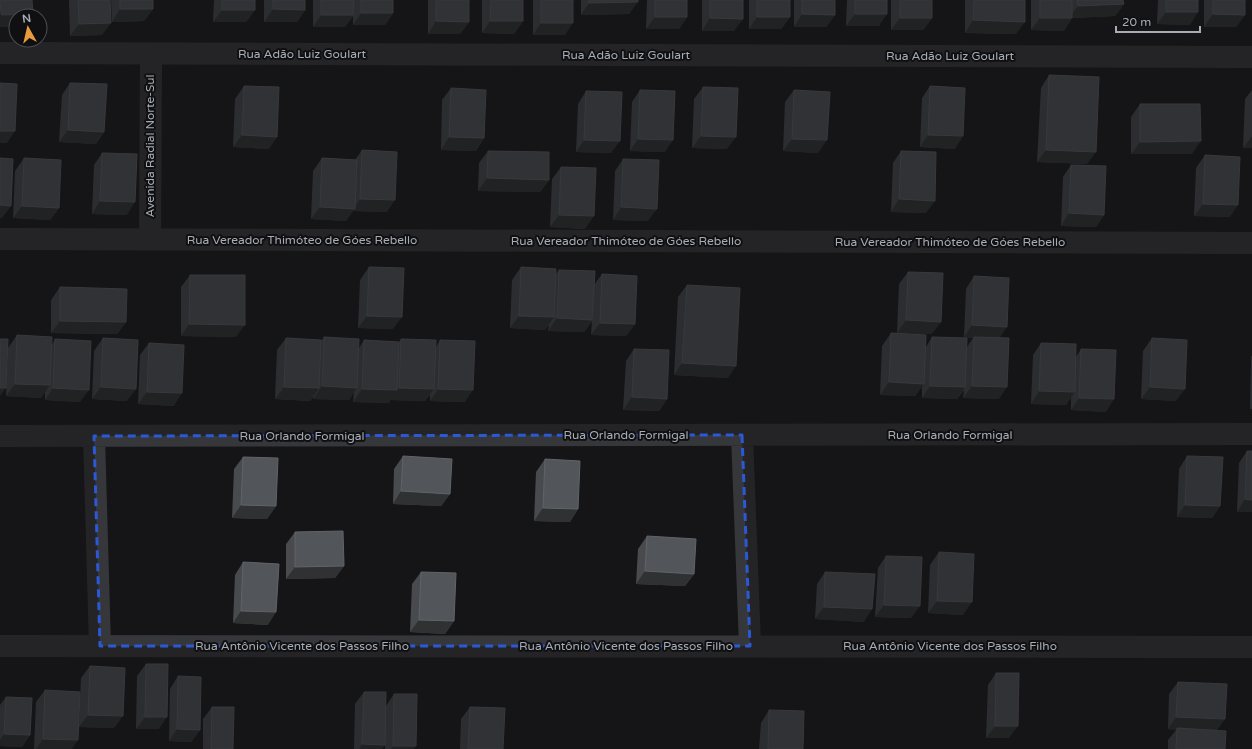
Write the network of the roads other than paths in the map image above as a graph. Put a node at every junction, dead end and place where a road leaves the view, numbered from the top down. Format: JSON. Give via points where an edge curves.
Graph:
{"nodes":[{"id":1,"x":0,"y":53,"type":"edge"},
{"id":2,"x":151,"y":54,"type":"junction"},
{"id":3,"x":1252,"y":57,"type":"edge"},
{"id":4,"x":0,"y":239,"type":"edge"},
{"id":5,"x":150,"y":239,"type":"junction"},
{"id":6,"x":1252,"y":243,"type":"edge"},
{"id":7,"x":1252,"y":434,"type":"edge"},
{"id":8,"x":742,"y":435,"type":"junction"},
{"id":9,"x":0,"y":436,"type":"edge"},
{"id":10,"x":94,"y":436,"type":"junction"},
{"id":11,"x":0,"y":646,"type":"edge"},
{"id":12,"x":100,"y":646,"type":"junction"},
{"id":13,"x":750,"y":646,"type":"junction"},
{"id":14,"x":1252,"y":647,"type":"edge"}],
"edges":[{"from":1,"to":2,"type":"street","name":"Rua Adão Luiz Goulart"},
{"from":2,"to":3,"type":"street","name":"Rua Adão Luiz Goulart"},
{"from":2,"to":5,"type":"street","name":"Avenida Radial Norte-Sul"},
{"from":4,"to":5,"type":"street","name":"Rua Vereador Thimóteo de Góes Rebello"},
{"from":5,"to":6,"type":"street","name":"Rua Vereador Thimóteo de Góes Rebello"},
{"from":7,"to":8,"type":"street","name":"Rua Orlando Formigal"},
{"from":8,"to":10,"type":"street","name":"Rua Orlando Formigal"},
{"from":8,"to":13,"type":"street"},
{"from":9,"to":10,"type":"street","name":"Rua Orlando Formigal"},
{"from":10,"to":12,"type":"street"},
{"from":11,"to":12,"type":"street","name":"Rua Antônio Vicente dos Passos Filho"},
{"from":12,"to":13,"type":"street","name":"Rua Antônio Vicente dos Passos Filho"},
{"from":13,"to":14,"type":"street","name":"Rua Antônio Vicente dos Passos Filho"}]}
